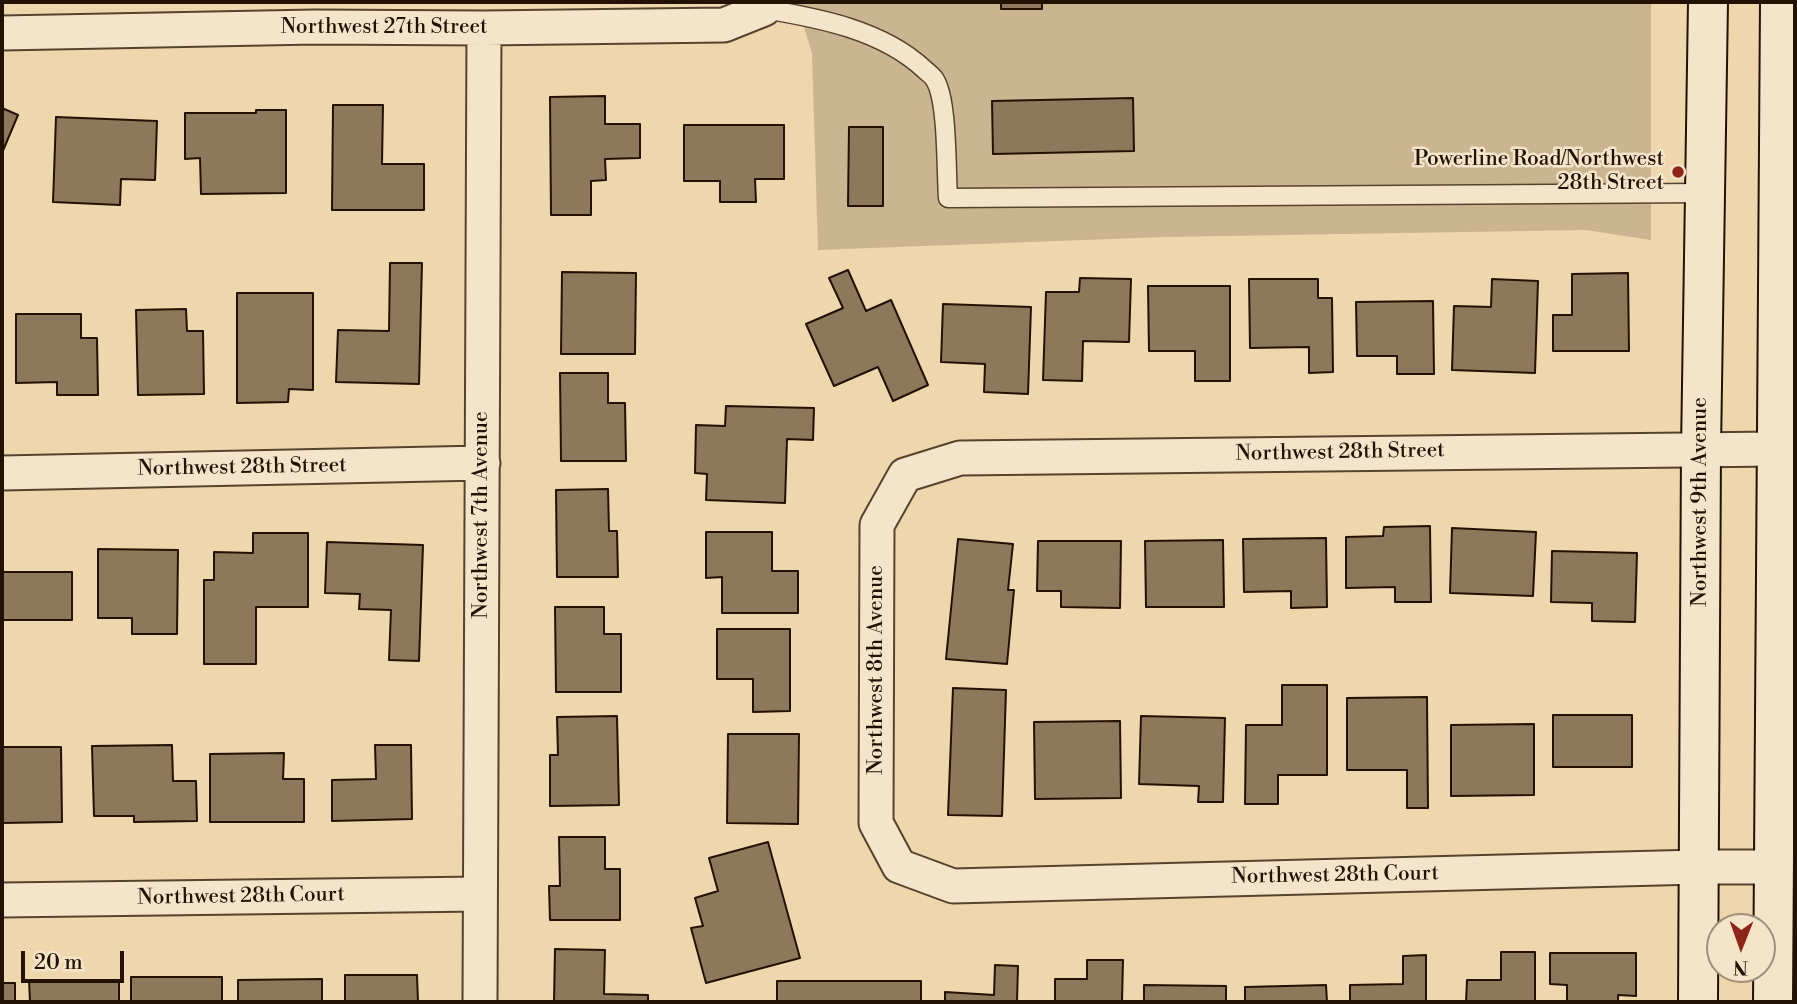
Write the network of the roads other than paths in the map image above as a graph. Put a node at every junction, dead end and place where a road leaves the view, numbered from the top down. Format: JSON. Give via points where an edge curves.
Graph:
{"nodes":[{"id":1,"x":1708,"y":2,"type":"edge"},
{"id":2,"x":1780,"y":2,"type":"edge"},
{"id":3,"x":764,"y":6,"type":"edge"},
{"id":4,"x":315,"y":14,"type":"edge"},
{"id":5,"x":484,"y":28,"type":"junction"},
{"id":6,"x":2,"y":33,"type":"edge"},
{"id":7,"x":1705,"y":193,"type":"junction"},
{"id":8,"x":1701,"y":449,"type":"junction"},
{"id":9,"x":1777,"y":449,"type":"junction"},
{"id":10,"x":482,"y":464,"type":"junction"},
{"id":11,"x":2,"y":473,"type":"edge"},
{"id":12,"x":905,"y":475,"type":"joint"},
{"id":13,"x":899,"y":866,"type":"joint"},
{"id":14,"x":1699,"y":867,"type":"junction"},
{"id":15,"x":1774,"y":867,"type":"junction"},
{"id":16,"x":480,"y":894,"type":"junction"},
{"id":17,"x":2,"y":900,"type":"edge"},
{"id":18,"x":480,"y":1002,"type":"edge"},
{"id":19,"x":1698,"y":1002,"type":"edge"},
{"id":20,"x":1773,"y":1002,"type":"edge"}],
"edges":[{"from":1,"to":7,"type":"main road","name":"Northwest 9th Avenue"},
{"from":2,"to":9,"type":"main road"},
{"from":3,"to":5,"type":"street","name":"Northwest 27th Street","via":[[724,25]]},
{"from":3,"to":7,"type":"lane","via":[[880,41],[914,60],[935,80],[944,112],[948,198]]},
{"from":4,"to":5,"type":"street","name":"Northwest 27th Street"},
{"from":4,"to":6,"type":"street","name":"Northwest 27th Street"},
{"from":5,"to":10,"type":"street","name":"Northwest 7th Avenue"},
{"from":7,"to":8,"type":"main road","name":"Northwest 9th Avenue"},
{"from":8,"to":9,"type":"street","name":"Northwest 28th Street"},
{"from":8,"to":12,"type":"street","name":"Northwest 28th Street","via":[[960,458]]},
{"from":8,"to":14,"type":"main road","name":"Northwest 9th Avenue"},
{"from":9,"to":15,"type":"main road"},
{"from":10,"to":11,"type":"street","name":"Northwest 28th Street"},
{"from":10,"to":16,"type":"street","name":"Northwest 7th Avenue"},
{"from":12,"to":13,"type":"street","name":"Northwest 8th Avenue","via":[[877,525],[876,823]]},
{"from":13,"to":14,"type":"street","name":"Northwest 28th Court","via":[[953,886]]},
{"from":14,"to":15,"type":"street","name":"Northwest 28th Court"},
{"from":14,"to":19,"type":"main road","name":"Northwest 9th Avenue"},
{"from":15,"to":20,"type":"main road"},
{"from":16,"to":17,"type":"street","name":"Northwest 28th Court"},
{"from":16,"to":18,"type":"street","name":"Northwest 7th Avenue"}]}
